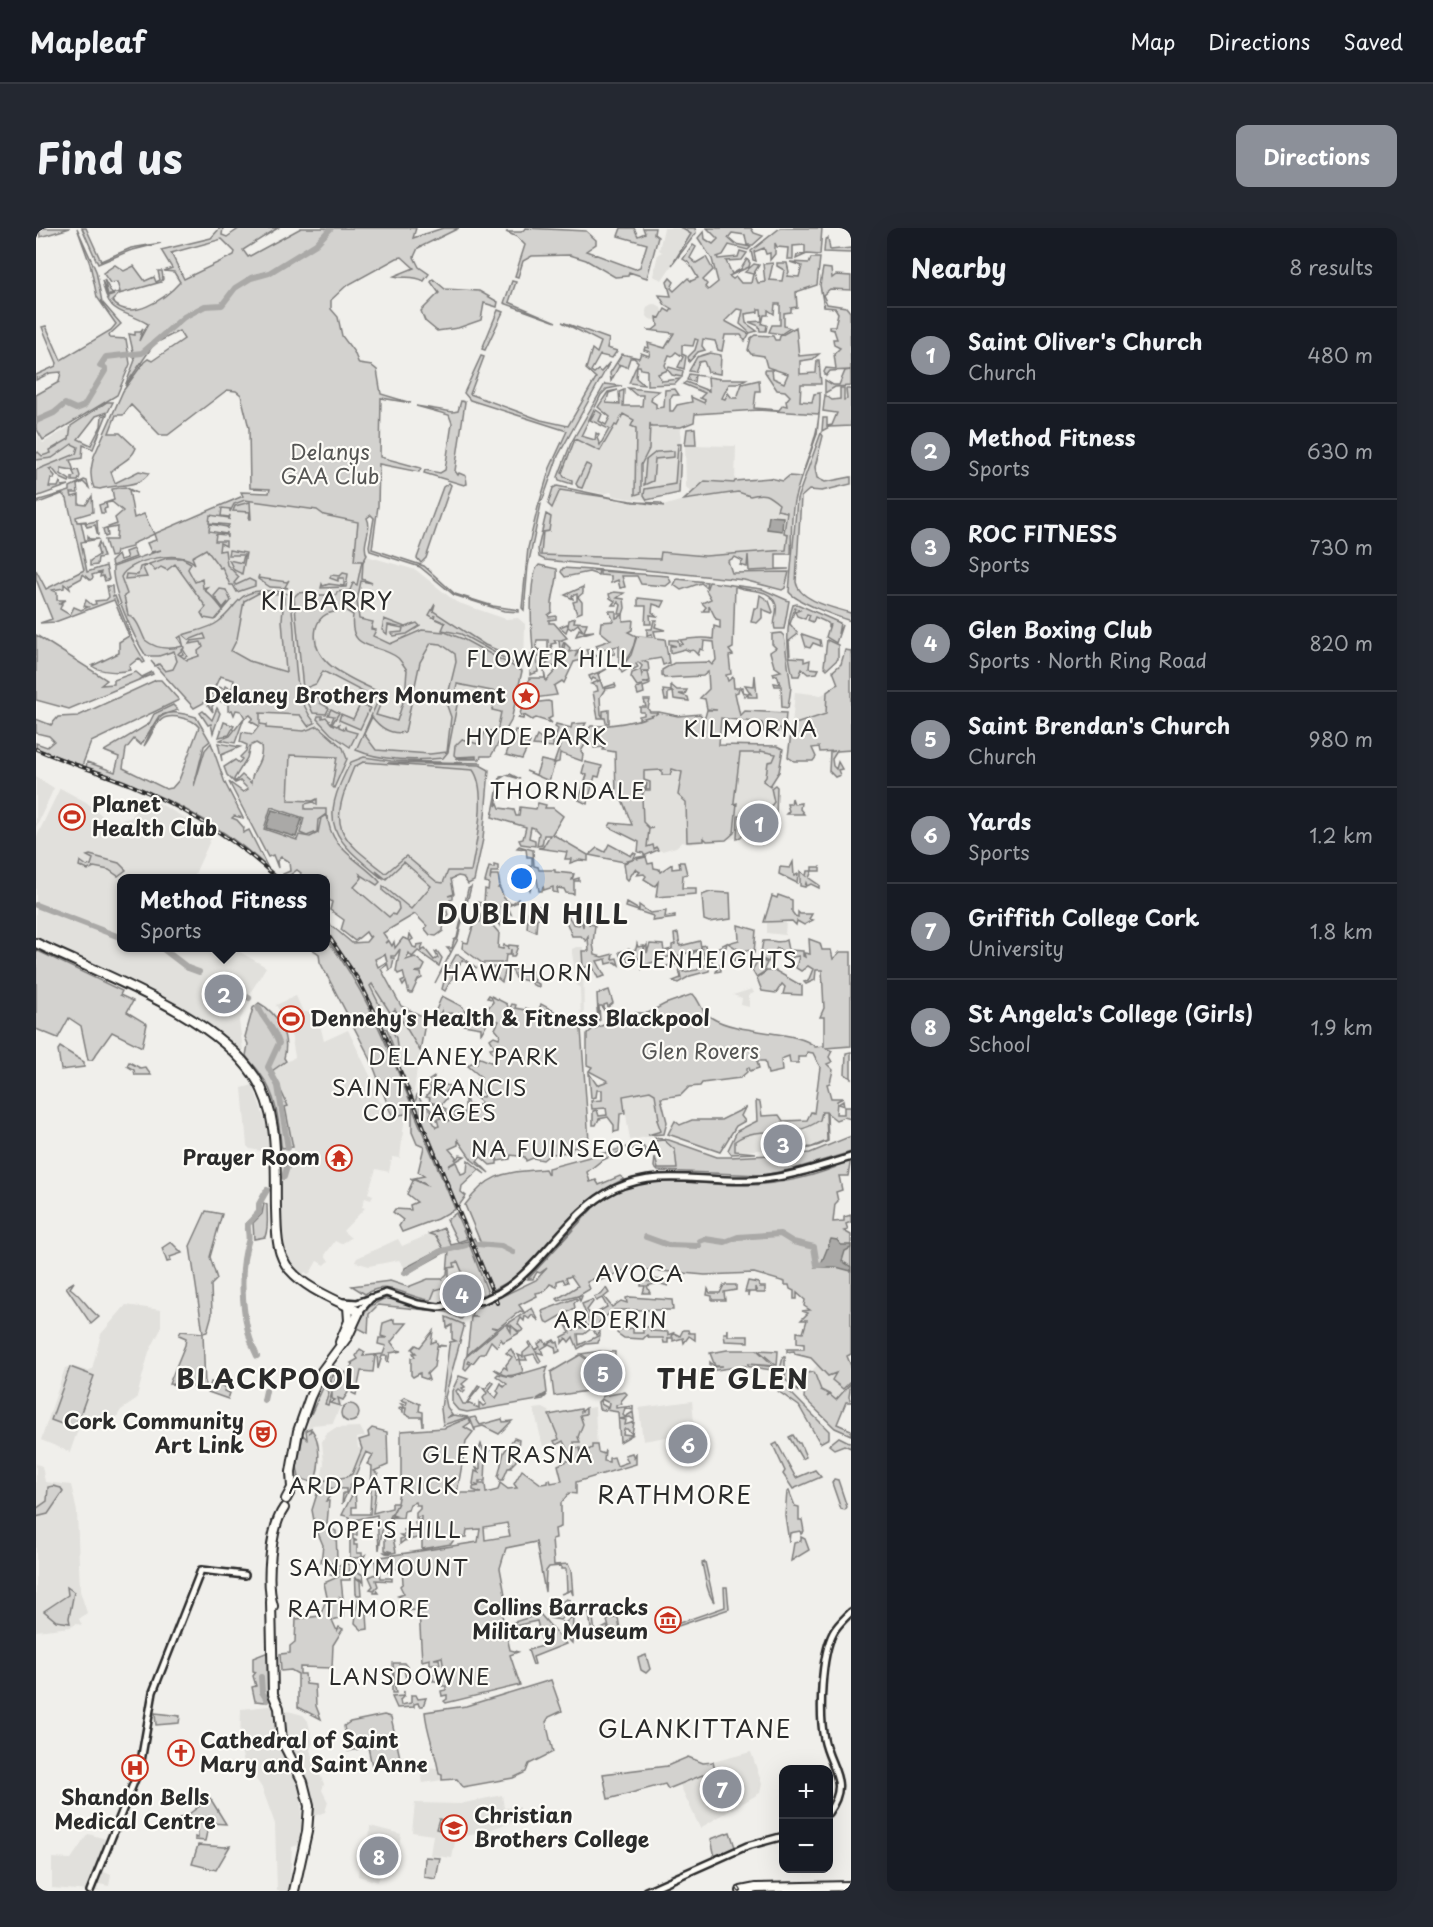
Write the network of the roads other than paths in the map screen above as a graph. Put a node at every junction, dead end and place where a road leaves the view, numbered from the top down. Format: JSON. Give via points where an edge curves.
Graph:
{"nodes":[{"id":1,"x":36,"y":943,"type":"edge"},
{"id":2,"x":851,"y":1157,"type":"edge"},
{"id":3,"x":372,"y":1297,"type":"junction"},
{"id":4,"x":345,"y":1304,"type":"junction"},
{"id":5,"x":359,"y":1312,"type":"junction"},
{"id":6,"x":347,"y":1326,"type":"junction"},
{"id":7,"x":339,"y":1346,"type":"junction"},
{"id":8,"x":245,"y":1575,"type":"dead end"},
{"id":9,"x":851,"y":1612,"type":"edge"},
{"id":10,"x":833,"y":1806,"type":"edge"},
{"id":11,"x":779,"y":1837,"type":"edge"},
{"id":12,"x":851,"y":1886,"type":"edge"},
{"id":13,"x":90,"y":1891,"type":"edge"},
{"id":14,"x":294,"y":1891,"type":"edge"},
{"id":15,"x":646,"y":1891,"type":"edge"},
{"id":16,"x":742,"y":1891,"type":"edge"}],
"edges":[{"from":1,"to":4,"type":"highway","via":[[168,1006],[229,1047],[255,1076],[272,1121],[279,1248],[286,1266],[304,1282]]},
{"from":2,"to":3,"type":"main road","bridge":true,"via":[[766,1179],[663,1176],[622,1186],[591,1205],[531,1270],[500,1293],[484,1300],[439,1307],[391,1293]]},
{"from":3,"to":4,"type":"main road"},
{"from":3,"to":5,"type":"main road"},
{"from":4,"to":5,"type":"highway"},
{"from":4,"to":6,"type":"highway"},
{"from":5,"to":6,"type":"main road"},
{"from":5,"to":7,"type":"highway"},
{"from":6,"to":7,"type":"highway"},
{"from":7,"to":14,"type":"highway","via":[[320,1375],[298,1431],[295,1473],[270,1558],[273,1694],[283,1745],[303,1782],[309,1806],[308,1832]]},
{"from":8,"to":13,"type":"main road","via":[[201,1570],[153,1692],[143,1757]]},
{"from":9,"to":10,"type":"main road","via":[[832,1634],[824,1671],[824,1736],[840,1787]]},
{"from":11,"to":15,"type":"main road","via":[[747,1846]]},
{"from":12,"to":16,"type":"highway"}]}
